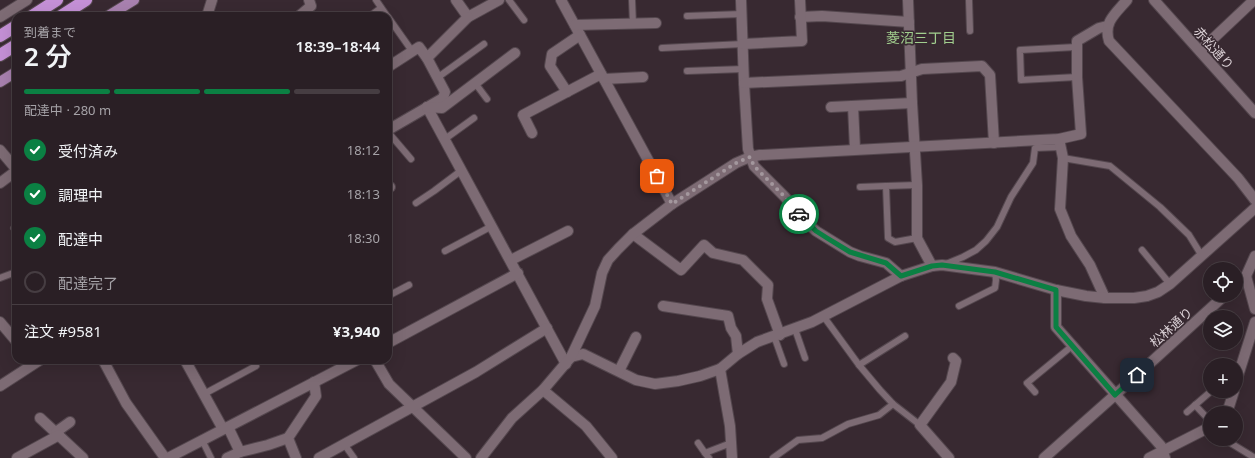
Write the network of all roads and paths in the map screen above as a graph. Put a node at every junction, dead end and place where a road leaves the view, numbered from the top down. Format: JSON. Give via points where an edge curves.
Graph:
{"nodes":[{"id":1,"x":27,"y":0,"type":"edge"},
{"id":2,"x":57,"y":0,"type":"edge"},
{"id":3,"x":86,"y":0,"type":"edge"},
{"id":4,"x":134,"y":0,"type":"edge"},
{"id":5,"x":212,"y":0,"type":"edge"},
{"id":6,"x":308,"y":0,"type":"edge"},
{"id":7,"x":376,"y":0,"type":"edge"},
{"id":8,"x":456,"y":0,"type":"edge"},
{"id":9,"x":499,"y":0,"type":"edge"},
{"id":10,"x":508,"y":0,"type":"edge"},
{"id":11,"x":561,"y":0,"type":"edge"},
{"id":12,"x":632,"y":0,"type":"edge"},
{"id":13,"x":742,"y":0,"type":"edge"},
{"id":14,"x":800,"y":0,"type":"edge"},
{"id":15,"x":908,"y":0,"type":"edge"},
{"id":16,"x":969,"y":0,"type":"edge"},
{"id":17,"x":1127,"y":0,"type":"edge"},
{"id":18,"x":1154,"y":0,"type":"edge"},
{"id":19,"x":1254,"y":1,"type":"edge"},
{"id":20,"x":381,"y":8,"type":"junction"},
{"id":21,"x":38,"y":12,"type":"edge"},
{"id":22,"x":67,"y":12,"type":"edge"},
{"id":23,"x":114,"y":12,"type":"edge"},
{"id":24,"x":208,"y":12,"type":"edge"},
{"id":25,"x":304,"y":12,"type":"edge"},
{"id":26,"x":376,"y":12,"type":"edge"},
{"id":27,"x":384,"y":12,"type":"edge"},
{"id":28,"x":742,"y":14,"type":"junction"},
{"id":29,"x":687,"y":16,"type":"dead end"},
{"id":30,"x":0,"y":17,"type":"edge"},
{"id":31,"x":468,"y":17,"type":"junction"},
{"id":32,"x":800,"y":17,"type":"junction"},
{"id":33,"x":524,"y":20,"type":"dead end"},
{"id":34,"x":908,"y":22,"type":"junction"},
{"id":35,"x":392,"y":23,"type":"edge"},
{"id":36,"x":656,"y":23,"type":"dead end"},
{"id":37,"x":633,"y":24,"type":"junction"},
{"id":38,"x":575,"y":25,"type":"junction"},
{"id":39,"x":1107,"y":26,"type":"junction"},
{"id":40,"x":12,"y":28,"type":"edge"},
{"id":41,"x":970,"y":31,"type":"dead end"},
{"id":42,"x":580,"y":35,"type":"junction"},
{"id":43,"x":0,"y":36,"type":"edge"},
{"id":44,"x":484,"y":44,"type":"dead end"},
{"id":45,"x":743,"y":44,"type":"junction"},
{"id":46,"x":1076,"y":47,"type":"junction"},
{"id":47,"x":12,"y":48,"type":"edge"},
{"id":48,"x":662,"y":48,"type":"dead end"},
{"id":49,"x":412,"y":51,"type":"junction"},
{"id":50,"x":1200,"y":51,"type":"junction"},
{"id":51,"x":515,"y":53,"type":"dead end"},
{"id":52,"x":0,"y":55,"type":"edge"},
{"id":53,"x":427,"y":58,"type":"junction"},
{"id":54,"x":392,"y":64,"type":"edge"},
{"id":55,"x":744,"y":69,"type":"junction"},
{"id":56,"x":687,"y":71,"type":"dead end"},
{"id":57,"x":911,"y":73,"type":"junction"},
{"id":58,"x":12,"y":74,"type":"edge"},
{"id":59,"x":602,"y":77,"type":"junction"},
{"id":60,"x":643,"y":77,"type":"dead end"},
{"id":61,"x":1077,"y":77,"type":"junction"},
{"id":62,"x":437,"y":78,"type":"junction"},
{"id":63,"x":0,"y":82,"type":"edge"},
{"id":64,"x":475,"y":83,"type":"junction"},
{"id":65,"x":744,"y":83,"type":"junction"},
{"id":66,"x":567,"y":92,"type":"junction"},
{"id":67,"x":487,"y":99,"type":"dead end"},
{"id":68,"x":912,"y":103,"type":"junction"},
{"id":69,"x":853,"y":106,"type":"junction"},
{"id":70,"x":428,"y":107,"type":"junction"},
{"id":71,"x":831,"y":107,"type":"dead end"},
{"id":72,"x":1255,"y":113,"type":"edge"},
{"id":73,"x":474,"y":118,"type":"dead end"},
{"id":74,"x":392,"y":129,"type":"edge"},
{"id":75,"x":532,"y":132,"type":"dead end"},
{"id":76,"x":392,"y":136,"type":"edge"},
{"id":77,"x":445,"y":139,"type":"junction"},
{"id":78,"x":994,"y":143,"type":"junction"},
{"id":79,"x":1060,"y":143,"type":"junction"},
{"id":80,"x":915,"y":146,"type":"junction"},
{"id":81,"x":855,"y":149,"type":"junction"},
{"id":82,"x":0,"y":150,"type":"edge"},
{"id":83,"x":750,"y":157,"type":"junction"},
{"id":84,"x":1063,"y":158,"type":"junction"},
{"id":85,"x":411,"y":159,"type":"dead end"},
{"id":86,"x":12,"y":165,"type":"edge"},
{"id":87,"x":462,"y":170,"type":"junction"},
{"id":88,"x":12,"y":173,"type":"edge"},
{"id":89,"x":0,"y":183,"type":"edge"},
{"id":90,"x":917,"y":185,"type":"junction"},
{"id":91,"x":886,"y":186,"type":"junction"},
{"id":92,"x":860,"y":188,"type":"dead end"},
{"id":93,"x":1255,"y":200,"type":"edge"},
{"id":94,"x":416,"y":203,"type":"dead end"},
{"id":95,"x":672,"y":204,"type":"junction"},
{"id":96,"x":1255,"y":208,"type":"edge"},
{"id":97,"x":492,"y":226,"type":"junction"},
{"id":98,"x":568,"y":231,"type":"dead end"},
{"id":99,"x":633,"y":234,"type":"junction"},
{"id":100,"x":917,"y":238,"type":"junction"},
{"id":101,"x":1142,"y":250,"type":"dead end"},
{"id":102,"x":445,"y":251,"type":"dead end"},
{"id":103,"x":1202,"y":256,"type":"junction"},
{"id":104,"x":1255,"y":256,"type":"edge"},
{"id":105,"x":511,"y":260,"type":"junction"},
{"id":106,"x":937,"y":265,"type":"junction"},
{"id":107,"x":995,"y":272,"type":"junction"},
{"id":108,"x":518,"y":273,"type":"junction"},
{"id":109,"x":12,"y":274,"type":"edge"},
{"id":110,"x":901,"y":276,"type":"junction"},
{"id":111,"x":1246,"y":276,"type":"junction"},
{"id":112,"x":0,"y":278,"type":"edge"},
{"id":113,"x":1243,"y":279,"type":"edge"},
{"id":114,"x":1170,"y":284,"type":"junction"},
{"id":115,"x":409,"y":285,"type":"dead end"},
{"id":116,"x":1056,"y":290,"type":"junction"},
{"id":117,"x":392,"y":294,"type":"edge"},
{"id":118,"x":1105,"y":298,"type":"junction"},
{"id":119,"x":1217,"y":302,"type":"edge"},
{"id":120,"x":663,"y":306,"type":"dead end"},
{"id":121,"x":959,"y":306,"type":"dead end"},
{"id":122,"x":1255,"y":309,"type":"edge"},
{"id":123,"x":824,"y":317,"type":"junction"},
{"id":124,"x":0,"y":322,"type":"edge"},
{"id":125,"x":1254,"y":325,"type":"edge"},
{"id":126,"x":546,"y":328,"type":"junction"},
{"id":127,"x":795,"y":329,"type":"junction"},
{"id":128,"x":12,"y":336,"type":"edge"},
{"id":129,"x":777,"y":336,"type":"junction"},
{"id":130,"x":905,"y":336,"type":"dead end"},
{"id":131,"x":636,"y":337,"type":"dead end"},
{"id":132,"x":392,"y":341,"type":"edge"},
{"id":133,"x":1072,"y":346,"type":"junction"},
{"id":134,"x":738,"y":354,"type":"junction"},
{"id":135,"x":805,"y":358,"type":"dead end"},
{"id":136,"x":953,"y":358,"type":"dead end"},
{"id":137,"x":1243,"y":360,"type":"edge"},
{"id":138,"x":568,"y":361,"type":"junction"},
{"id":139,"x":27,"y":364,"type":"edge"},
{"id":140,"x":105,"y":364,"type":"edge"},
{"id":141,"x":187,"y":364,"type":"edge"},
{"id":142,"x":348,"y":364,"type":"edge"},
{"id":143,"x":377,"y":364,"type":"edge"},
{"id":144,"x":784,"y":364,"type":"dead end"},
{"id":145,"x":859,"y":365,"type":"junction"},
{"id":146,"x":256,"y":366,"type":"dead end"},
{"id":147,"x":720,"y":369,"type":"junction"},
{"id":148,"x":619,"y":372,"type":"junction"},
{"id":149,"x":314,"y":382,"type":"junction"},
{"id":150,"x":0,"y":386,"type":"edge"},
{"id":151,"x":543,"y":390,"type":"junction"},
{"id":152,"x":1035,"y":392,"type":"dead end"},
{"id":153,"x":204,"y":394,"type":"junction"},
{"id":154,"x":1115,"y":395,"type":"junction"},
{"id":155,"x":1203,"y":398,"type":"edge"},
{"id":156,"x":893,"y":404,"type":"junction"},
{"id":157,"x":1195,"y":405,"type":"junction"},
{"id":158,"x":413,"y":406,"type":"junction"},
{"id":159,"x":1187,"y":412,"type":"dead end"},
{"id":160,"x":1203,"y":414,"type":"edge"},
{"id":161,"x":40,"y":418,"type":"dead end"},
{"id":162,"x":70,"y":422,"type":"dead end"},
{"id":163,"x":920,"y":425,"type":"junction"},
{"id":164,"x":225,"y":428,"type":"junction"},
{"id":165,"x":1203,"y":431,"type":"edge"},
{"id":166,"x":57,"y":434,"type":"junction"},
{"id":167,"x":288,"y":438,"type":"junction"},
{"id":168,"x":202,"y":440,"type":"junction"},
{"id":169,"x":698,"y":443,"type":"dead end"},
{"id":170,"x":731,"y":443,"type":"junction"},
{"id":171,"x":344,"y":444,"type":"junction"},
{"id":172,"x":1235,"y":446,"type":"edge"},
{"id":173,"x":240,"y":452,"type":"junction"},
{"id":174,"x":1164,"y":454,"type":"edge"},
{"id":175,"x":32,"y":455,"type":"edge"},
{"id":176,"x":707,"y":455,"type":"edge"},
{"id":177,"x":163,"y":457,"type":"edge"},
{"id":178,"x":18,"y":458,"type":"edge"},
{"id":179,"x":83,"y":458,"type":"edge"},
{"id":180,"x":211,"y":458,"type":"edge"},
{"id":181,"x":227,"y":458,"type":"edge"},
{"id":182,"x":296,"y":458,"type":"edge"},
{"id":183,"x":319,"y":458,"type":"edge"},
{"id":184,"x":354,"y":458,"type":"edge"},
{"id":185,"x":466,"y":458,"type":"edge"},
{"id":186,"x":482,"y":458,"type":"edge"},
{"id":187,"x":612,"y":458,"type":"edge"},
{"id":188,"x":732,"y":458,"type":"edge"},
{"id":189,"x":773,"y":458,"type":"edge"},
{"id":190,"x":949,"y":458,"type":"edge"},
{"id":191,"x":1044,"y":458,"type":"edge"},
{"id":192,"x":1149,"y":458,"type":"edge"},
{"id":193,"x":1255,"y":458,"type":"edge"}],
"edges":[{"from":1,"to":30,"type":"street"},
{"from":2,"to":21,"type":"highway"},
{"from":3,"to":22,"type":"highway"},
{"from":4,"to":23,"type":"main road"},
{"from":5,"to":24,"type":"street"},
{"from":6,"to":25,"type":"street","via":[[311,6]]},
{"from":7,"to":20,"type":"lane"},
{"from":8,"to":31,"type":"street"},
{"from":9,"to":31,"type":"street"},
{"from":10,"to":33,"type":"lane"},
{"from":11,"to":38,"type":"street"},
{"from":12,"to":37,"type":"lane"},
{"from":13,"to":28,"type":"street"},
{"from":14,"to":32,"type":"street"},
{"from":15,"to":34,"type":"street"},
{"from":16,"to":41,"type":"lane"},
{"from":17,"to":39,"type":"street"},
{"from":18,"to":50,"type":"street","name":"赤松通り"},
{"from":19,"to":50,"type":"street"},
{"from":20,"to":26,"type":"lane"},
{"from":20,"to":27,"type":"lane"},
{"from":28,"to":29,"type":"lane"},
{"from":28,"to":45,"type":"street"},
{"from":31,"to":53,"type":"street"},
{"from":32,"to":34,"type":"street","via":[[822,16]]},
{"from":32,"to":45,"type":"street","via":[[802,41]]},
{"from":34,"to":57,"type":"street"},
{"from":35,"to":49,"type":"lane"},
{"from":36,"to":37,"type":"street"},
{"from":37,"to":38,"type":"street"},
{"from":38,"to":42,"type":"street"},
{"from":39,"to":46,"type":"street","via":[[1077,41]]},
{"from":39,"to":93,"type":"street","via":[[1109,40],[1114,47],[1238,178]]},
{"from":40,"to":43,"type":"highway"},
{"from":42,"to":59,"type":"street"},
{"from":42,"to":66,"type":"street","via":[[552,54],[550,66]]},
{"from":44,"to":62,"type":"lane"},
{"from":45,"to":48,"type":"lane"},
{"from":45,"to":55,"type":"street"},
{"from":46,"to":61,"type":"street"},
{"from":46,"to":61,"type":"lane","via":[[1020,50],[1021,80]]},
{"from":47,"to":52,"type":"highway"},
{"from":49,"to":53,"type":"street","via":[[419,47]]},
{"from":49,"to":54,"type":"street"},
{"from":50,"to":72,"type":"street","name":"赤松通り"},
{"from":51,"to":64,"type":"street"},
{"from":53,"to":62,"type":"street"},
{"from":55,"to":56,"type":"lane"},
{"from":55,"to":65,"type":"street"},
{"from":57,"to":65,"type":"street","via":[[901,76]]},
{"from":57,"to":68,"type":"street"},
{"from":57,"to":78,"type":"street","via":[[922,69],[982,66],[990,75]]},
{"from":58,"to":63,"type":"main road"},
{"from":59,"to":60,"type":"street"},
{"from":59,"to":66,"type":"street"},
{"from":59,"to":95,"type":"street"},
{"from":61,"to":79,"type":"street","via":[[1081,134]]},
{"from":62,"to":70,"type":"street","via":[[445,92],[443,98]]},
{"from":64,"to":67,"type":"lane"},
{"from":64,"to":70,"type":"street","via":[[442,108]]},
{"from":65,"to":83,"type":"street"},
{"from":66,"to":75,"type":"street","via":[[523,115]]},
{"from":68,"to":69,"type":"street"},
{"from":68,"to":80,"type":"street"},
{"from":69,"to":71,"type":"street"},
{"from":69,"to":81,"type":"street"},
{"from":70,"to":74,"type":"street"},
{"from":70,"to":77,"type":"street"},
{"from":73,"to":77,"type":"lane"},
{"from":76,"to":85,"type":"lane"},
{"from":77,"to":87,"type":"street"},
{"from":78,"to":79,"type":"street"},
{"from":78,"to":80,"type":"street"},
{"from":79,"to":84,"type":"street"},
{"from":79,"to":106,"type":"lane","via":[[1035,148],[1033,163],[1011,197],[994,232],[986,241],[963,257]]},
{"from":80,"to":81,"type":"street"},
{"from":80,"to":90,"type":"street"},
{"from":81,"to":83,"type":"street"},
{"from":82,"to":86,"type":"street"},
{"from":83,"to":95,"type":"street","via":[[736,163]]},
{"from":83,"to":110,"type":"street","via":[[754,166],[816,231],[850,252],[886,263]]},
{"from":84,"to":103,"type":"lane","via":[[1110,166],[1160,207],[1189,235]]},
{"from":84,"to":118,"type":"street","via":[[1060,209],[1071,236],[1090,265]]},
{"from":87,"to":94,"type":"lane"},
{"from":87,"to":97,"type":"street"},
{"from":88,"to":89,"type":"street"},
{"from":90,"to":91,"type":"lane"},
{"from":90,"to":100,"type":"street"},
{"from":91,"to":92,"type":"lane"},
{"from":91,"to":100,"type":"lane","via":[[888,238],[895,242]]},
{"from":95,"to":99,"type":"street"},
{"from":96,"to":103,"type":"street"},
{"from":97,"to":102,"type":"lane"},
{"from":97,"to":105,"type":"street"},
{"from":98,"to":105,"type":"street"},
{"from":99,"to":129,"type":"street","via":[[681,270],[704,245],[713,253],[743,260],[768,285],[767,299]]},
{"from":99,"to":138,"type":"street","via":[[608,260],[602,273],[595,306]]},
{"from":100,"to":106,"type":"street"},
{"from":101,"to":114,"type":"lane"},
{"from":103,"to":114,"type":"street"},
{"from":104,"to":111,"type":"street"},
{"from":105,"to":108,"type":"street"},
{"from":106,"to":107,"type":"street"},
{"from":106,"to":110,"type":"street"},
{"from":107,"to":116,"type":"street"},
{"from":107,"to":121,"type":"lane","via":[[995,288]]},
{"from":108,"to":126,"type":"street"},
{"from":108,"to":132,"type":"street"},
{"from":109,"to":112,"type":"lane"},
{"from":110,"to":123,"type":"street"},
{"from":111,"to":113,"type":"street"},
{"from":111,"to":122,"type":"street"},
{"from":114,"to":118,"type":"street","via":[[1147,296]]},
{"from":115,"to":117,"type":"lane"},
{"from":116,"to":118,"type":"street"},
{"from":116,"to":133,"type":"street","via":[[1056,327]]},
{"from":119,"to":154,"type":"street","name":"松林通り"},
{"from":120,"to":134,"type":"street","via":[[728,316],[736,336]]},
{"from":123,"to":127,"type":"street"},
{"from":123,"to":145,"type":"lane"},
{"from":124,"to":128,"type":"street"},
{"from":125,"to":137,"type":"street"},
{"from":126,"to":138,"type":"street"},
{"from":126,"to":158,"type":"street","via":[[476,372]]},
{"from":127,"to":129,"type":"street"},
{"from":127,"to":135,"type":"lane"},
{"from":129,"to":134,"type":"street","via":[[757,342]]},
{"from":129,"to":144,"type":"lane"},
{"from":130,"to":145,"type":"lane"},
{"from":131,"to":148,"type":"street"},
{"from":133,"to":152,"type":"lane","via":[[1027,384]]},
{"from":133,"to":154,"type":"street"},
{"from":134,"to":147,"type":"street"},
{"from":136,"to":163,"type":"street","via":[[956,361],[951,382]]},
{"from":138,"to":148,"type":"street","via":[[583,354]]},
{"from":138,"to":151,"type":"street"},
{"from":139,"to":150,"type":"street"},
{"from":140,"to":177,"type":"street","via":[[126,402]]},
{"from":141,"to":153,"type":"street"},
{"from":142,"to":149,"type":"street"},
{"from":143,"to":158,"type":"street","via":[[389,384]]},
{"from":145,"to":156,"type":"lane"},
{"from":146,"to":153,"type":"lane"},
{"from":147,"to":148,"type":"street","via":[[700,376],[656,384],[636,380]]},
{"from":147,"to":170,"type":"street"},
{"from":149,"to":164,"type":"street"},
{"from":149,"to":167,"type":"street","via":[[316,396]]},
{"from":151,"to":186,"type":"street","via":[[512,418]]},
{"from":151,"to":187,"type":"street","via":[[586,426]]},
{"from":153,"to":164,"type":"street"},
{"from":154,"to":174,"type":"street","via":[[1161,446]]},
{"from":154,"to":191,"type":"street","name":"松林通り"},
{"from":155,"to":157,"type":"lane"},
{"from":156,"to":163,"type":"lane"},
{"from":156,"to":189,"type":"lane","via":[[879,415],[848,424],[822,438],[798,440]]},
{"from":157,"to":159,"type":"lane"},
{"from":157,"to":160,"type":"lane"},
{"from":158,"to":171,"type":"street"},
{"from":158,"to":185,"type":"street"},
{"from":161,"to":166,"type":"street"},
{"from":162,"to":166,"type":"street"},
{"from":163,"to":190,"type":"street"},
{"from":164,"to":168,"type":"street"},
{"from":164,"to":173,"type":"street"},
{"from":165,"to":174,"type":"street"},
{"from":166,"to":175,"type":"street"},
{"from":166,"to":179,"type":"street"},
{"from":167,"to":173,"type":"street"},
{"from":167,"to":182,"type":"street"},
{"from":168,"to":177,"type":"street"},
{"from":168,"to":180,"type":"lane"},
{"from":169,"to":176,"type":"lane"},
{"from":170,"to":176,"type":"lane"},
{"from":170,"to":188,"type":"street"},
{"from":171,"to":183,"type":"street"},
{"from":171,"to":184,"type":"lane"},
{"from":172,"to":193,"type":"lane"},
{"from":173,"to":181,"type":"street"},
{"from":174,"to":192,"type":"street"},
{"from":175,"to":178,"type":"street"}]}
